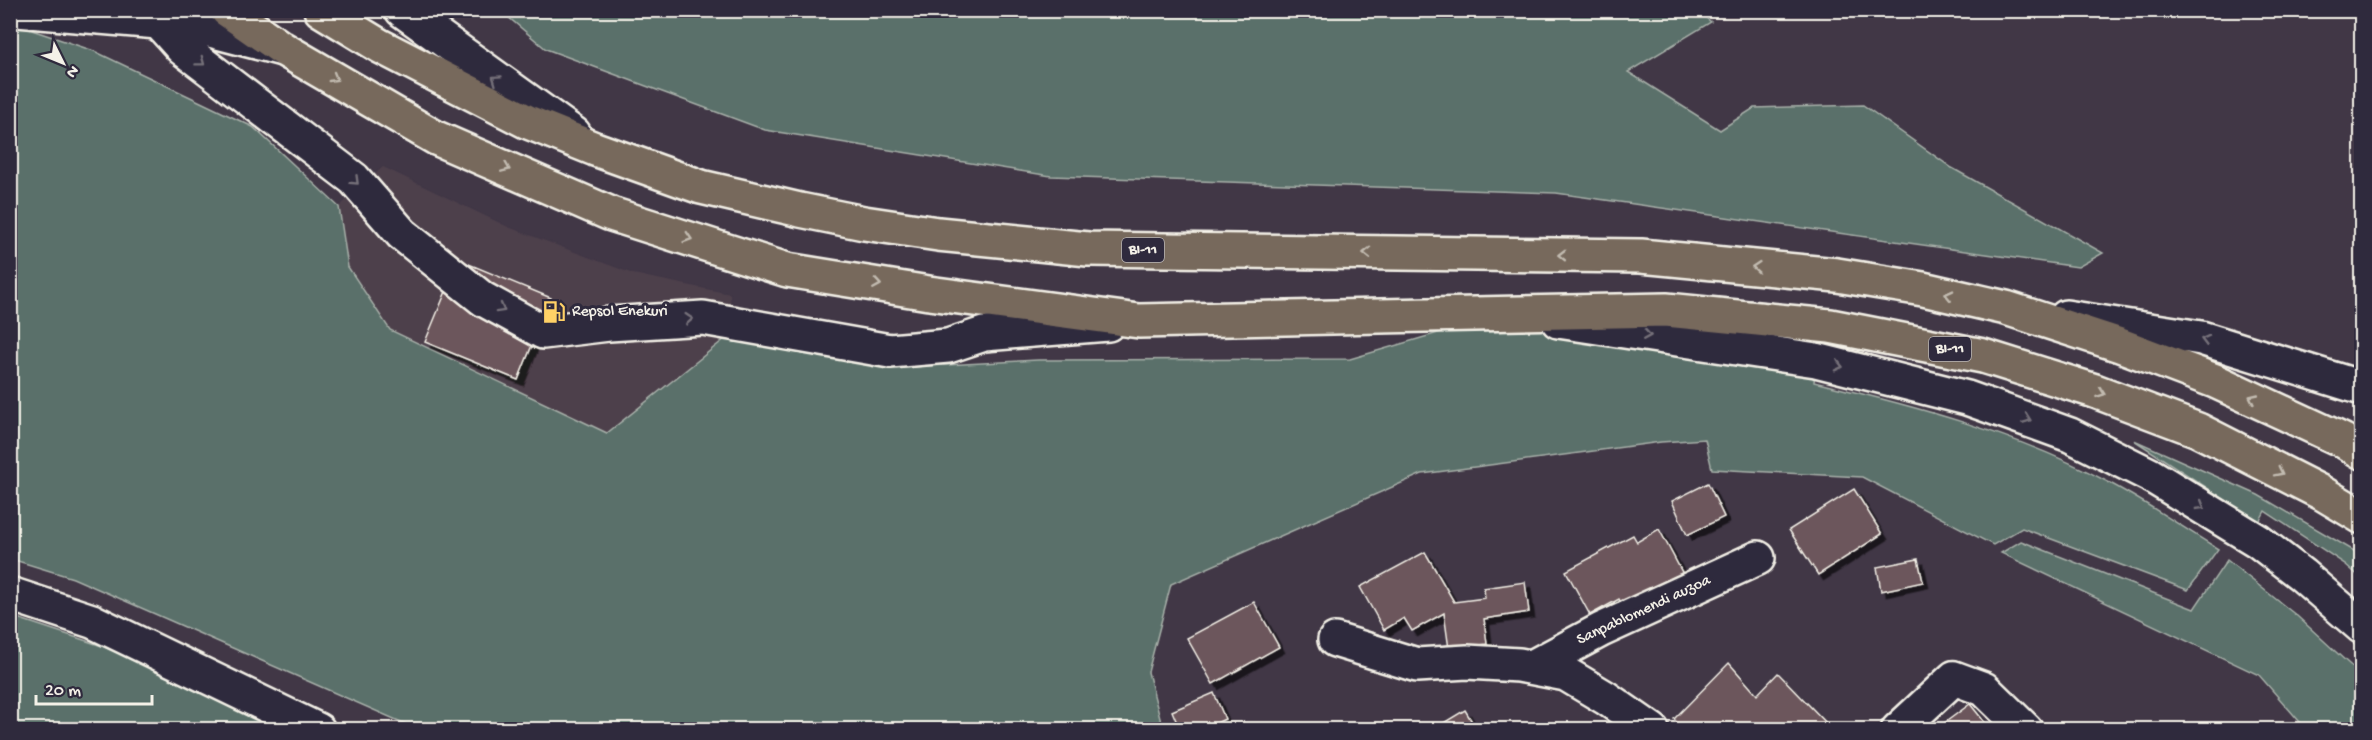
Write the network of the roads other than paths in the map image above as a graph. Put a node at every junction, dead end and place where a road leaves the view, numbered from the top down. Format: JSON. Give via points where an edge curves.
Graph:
{"nodes":[{"id":1,"x":227,"y":10,"type":"edge"},
{"id":2,"x":321,"y":10,"type":"edge"},
{"id":3,"x":402,"y":10,"type":"edge"},
{"id":4,"x":20,"y":11,"type":"edge"},
{"id":5,"x":153,"y":16,"type":"edge"},
{"id":6,"x":283,"y":49,"type":"junction"},
{"id":7,"x":595,"y":149,"type":"junction"},
{"id":8,"x":2006,"y":308,"type":"junction"},
{"id":9,"x":1506,"y":313,"type":"junction"},
{"id":10,"x":1139,"y":321,"type":"junction"},
{"id":11,"x":2361,"y":388,"type":"edge"},
{"id":12,"x":2361,"y":452,"type":"edge"},
{"id":13,"x":2361,"y":518,"type":"edge"},
{"id":14,"x":1758,"y":558,"type":"dead end"},
{"id":15,"x":10,"y":594,"type":"edge"},
{"id":16,"x":2356,"y":626,"type":"edge"},
{"id":17,"x":1335,"y":640,"type":"dead end"},
{"id":18,"x":1532,"y":668,"type":"junction"},
{"id":19,"x":318,"y":729,"type":"edge"},
{"id":20,"x":1652,"y":729,"type":"edge"},
{"id":21,"x":1898,"y":729,"type":"edge"},
{"id":22,"x":2026,"y":729,"type":"edge"}],
"edges":[{"from":1,"to":6,"type":"main road","number":"BI-11"},
{"from":2,"to":7,"type":"main road","number":"BI-11","via":[[468,93]]},
{"from":7,"to":3,"type":"street","one_way":true},
{"from":4,"to":5,"type":"street"},
{"from":5,"to":6,"type":"street"},
{"from":5,"to":10,"type":"street","one_way":true,"via":[[182,48],[354,179],[402,234],[483,299],[543,332],[703,318],[890,351],[948,346],[984,334]]},
{"from":6,"to":10,"type":"main road","number":"BI-11","one_way":true,"via":[[436,138],[611,214],[787,270]]},
{"from":8,"to":7,"type":"main road","number":"BI-11","one_way":true,"via":[[1838,275],[1641,256],[1088,249],[938,234],[864,223],[701,187]]},
{"from":11,"to":8,"type":"street","one_way":true,"via":[[2201,338]]},
{"from":12,"to":8,"type":"main road","number":"BI-11","one_way":true,"via":[[2215,381]]},
{"from":9,"to":10,"type":"main road","number":"BI-11"},
{"from":9,"to":13,"type":"main road","number":"BI-11","one_way":true,"via":[[1666,310],[1830,326],[1983,356],[2095,391],[2198,430],[2322,493]]},
{"from":9,"to":16,"type":"street","one_way":true,"via":[[1816,360],[1967,398],[2070,435],[2150,475],[2258,541],[2302,574]]},
{"from":14,"to":18,"type":"street","name":"Sanpablomendi auzoa","via":[[1601,630]]},
{"from":15,"to":19,"type":"street","via":[[103,626]]},
{"from":17,"to":18,"type":"street","via":[[1417,665],[1467,662]]},
{"from":18,"to":20,"type":"street","via":[[1566,674]]},
{"from":21,"to":22,"type":"street","via":[[1954,678],[1984,689]]}]}
